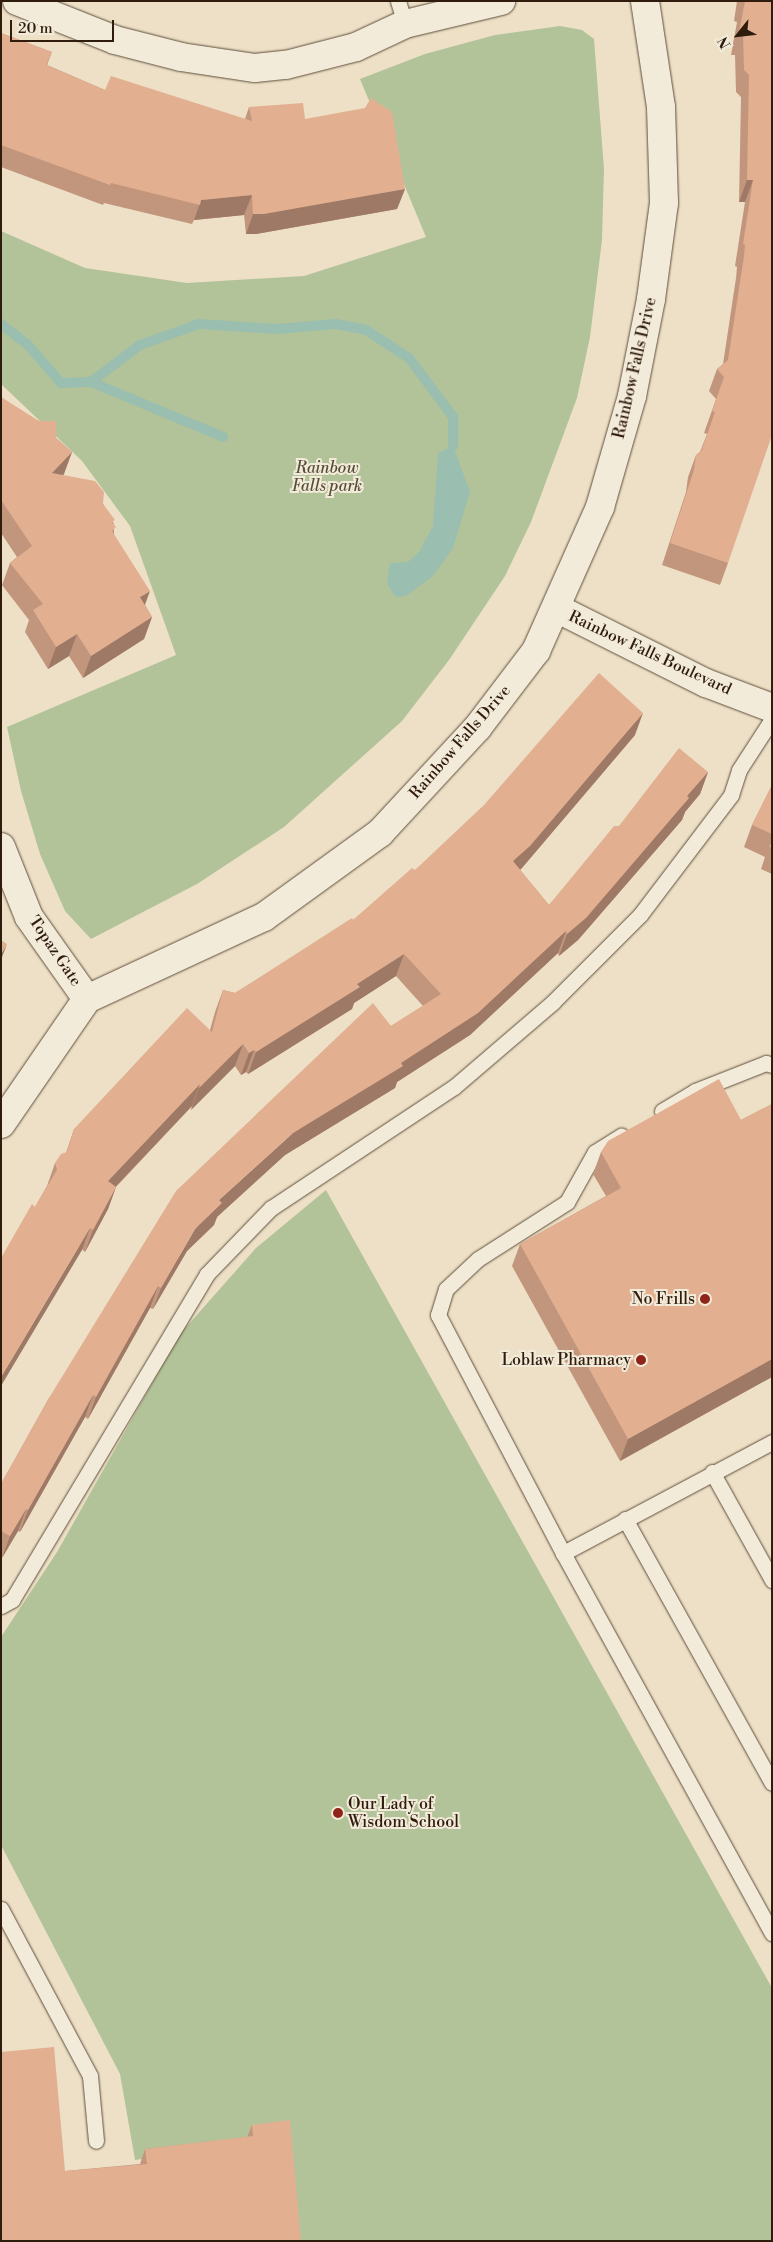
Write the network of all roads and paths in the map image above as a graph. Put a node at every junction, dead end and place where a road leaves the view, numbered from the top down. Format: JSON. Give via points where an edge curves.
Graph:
{"nodes":[{"id":1,"x":16,"y":1,"type":"edge"},
{"id":2,"x":501,"y":1,"type":"edge"},
{"id":3,"x":644,"y":1,"type":"edge"},
{"id":4,"x":402,"y":13,"type":"edge"},
{"id":5,"x":556,"y":608,"type":"junction"},
{"id":6,"x":772,"y":708,"type":"edge"},
{"id":7,"x":772,"y":719,"type":"edge"},
{"id":8,"x":1,"y":847,"type":"edge"},
{"id":9,"x":87,"y":999,"type":"junction"},
{"id":10,"x":772,"y":1065,"type":"edge"},
{"id":11,"x":1,"y":1124,"type":"edge"},
{"id":12,"x":772,"y":1442,"type":"edge"},
{"id":13,"x":712,"y":1472,"type":"junction"},
{"id":14,"x":625,"y":1519,"type":"junction"},
{"id":15,"x":563,"y":1553,"type":"junction"},
{"id":16,"x":772,"y":1580,"type":"edge"},
{"id":17,"x":1,"y":1606,"type":"edge"},
{"id":18,"x":772,"y":1783,"type":"edge"},
{"id":19,"x":1,"y":1908,"type":"edge"},
{"id":20,"x":772,"y":1933,"type":"edge"},
{"id":21,"x":96,"y":2141,"type":"dead end"}],
"edges":[{"from":1,"to":4,"type":"street","via":[[115,40],[181,57],[255,68],[286,65],[356,47]]},
{"from":2,"to":4,"type":"street"},
{"from":3,"to":5,"type":"street","name":"Rainbow Falls Drive","via":[[661,107],[664,203],[651,299],[632,396],[600,507]]},
{"from":5,"to":6,"type":"street","name":"Rainbow Falls Boulevard","via":[[706,683]]},
{"from":5,"to":9,"type":"street","name":"Rainbow Falls Drive","via":[[536,651],[478,727],[380,833],[264,917]]},
{"from":7,"to":17,"type":"lane","via":[[743,762],[731,795],[640,915],[553,1002],[454,1087],[271,1208],[207,1274],[12,1600]]},
{"from":8,"to":9,"type":"street","name":"Topaz Gate","via":[[30,917]]},
{"from":9,"to":11,"type":"street"},
{"from":10,"to":15,"type":"lane","via":[[766,1064],[695,1091],[595,1152],[567,1202],[478,1259],[446,1289],[438,1315]]},
{"from":12,"to":13,"type":"lane"},
{"from":13,"to":14,"type":"lane"},
{"from":13,"to":16,"type":"lane"},
{"from":14,"to":15,"type":"lane"},
{"from":14,"to":18,"type":"lane"},
{"from":15,"to":20,"type":"lane"},
{"from":19,"to":21,"type":"lane","via":[[90,2076]]}]}
